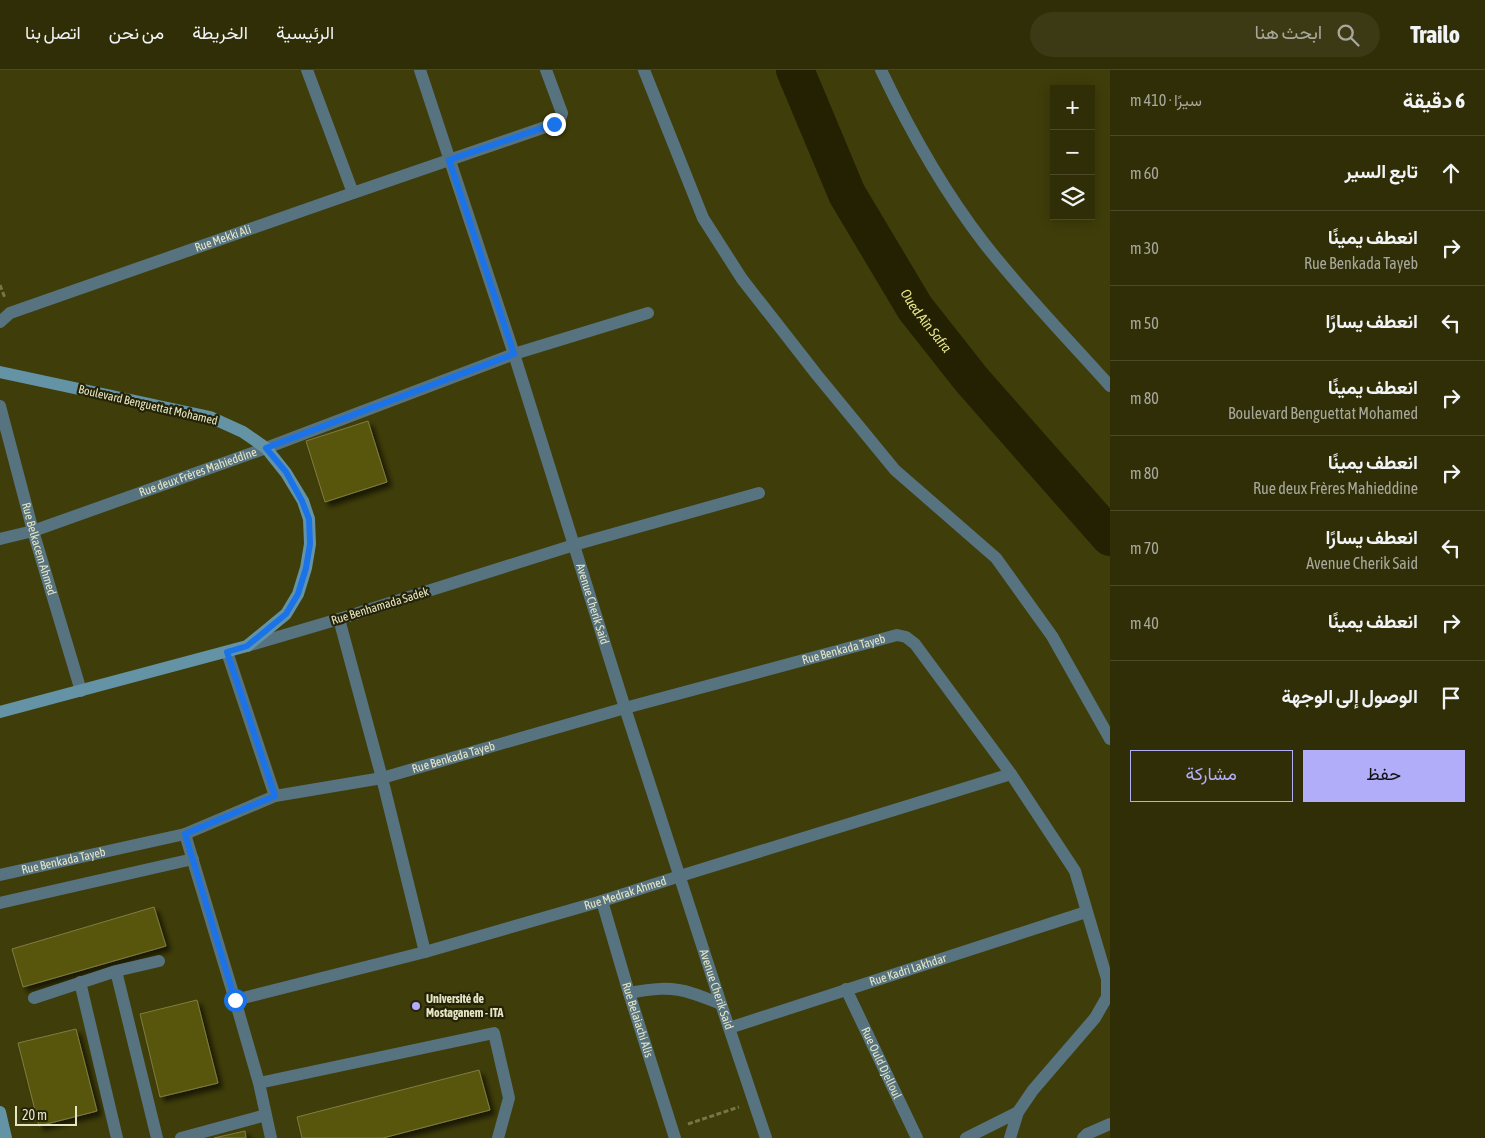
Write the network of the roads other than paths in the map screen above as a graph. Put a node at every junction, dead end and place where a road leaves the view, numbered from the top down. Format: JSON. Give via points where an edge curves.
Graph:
{"nodes":[{"id":1,"x":307,"y":70,"type":"edge"},
{"id":2,"x":420,"y":70,"type":"edge"},
{"id":3,"x":546,"y":70,"type":"edge"},
{"id":4,"x":644,"y":70,"type":"edge"},
{"id":5,"x":881,"y":70,"type":"edge"},
{"id":6,"x":449,"y":160,"type":"junction"},
{"id":7,"x":353,"y":193,"type":"junction"},
{"id":8,"x":648,"y":313,"type":"dead end"},
{"id":9,"x":0,"y":322,"type":"edge"},
{"id":10,"x":514,"y":354,"type":"junction"},
{"id":11,"x":0,"y":372,"type":"edge"},
{"id":12,"x":1110,"y":386,"type":"edge"},
{"id":13,"x":0,"y":406,"type":"edge"},
{"id":14,"x":266,"y":448,"type":"junction"},
{"id":15,"x":759,"y":493,"type":"dead end"},
{"id":16,"x":33,"y":531,"type":"junction"},
{"id":17,"x":0,"y":539,"type":"edge"},
{"id":18,"x":574,"y":545,"type":"junction"},
{"id":19,"x":339,"y":619,"type":"junction"},
{"id":20,"x":247,"y":646,"type":"junction"},
{"id":21,"x":227,"y":652,"type":"junction"},
{"id":22,"x":80,"y":691,"type":"junction"},
{"id":23,"x":625,"y":708,"type":"junction"},
{"id":24,"x":0,"y":712,"type":"edge"},
{"id":25,"x":1110,"y":739,"type":"edge"},
{"id":26,"x":1011,"y":774,"type":"junction"},
{"id":27,"x":382,"y":778,"type":"junction"},
{"id":28,"x":275,"y":796,"type":"junction"},
{"id":29,"x":185,"y":834,"type":"junction"},
{"id":30,"x":193,"y":859,"type":"junction"},
{"id":31,"x":0,"y":875,"type":"edge"},
{"id":32,"x":680,"y":876,"type":"junction"},
{"id":33,"x":602,"y":901,"type":"junction"},
{"id":34,"x":0,"y":903,"type":"edge"},
{"id":35,"x":1086,"y":912,"type":"junction"},
{"id":36,"x":425,"y":952,"type":"junction"},
{"id":37,"x":159,"y":960,"type":"dead end"},
{"id":38,"x":116,"y":970,"type":"junction"},
{"id":39,"x":80,"y":982,"type":"junction"},
{"id":40,"x":846,"y":989,"type":"junction"},
{"id":41,"x":629,"y":993,"type":"junction"},
{"id":42,"x":34,"y":998,"type":"dead end"},
{"id":43,"x":235,"y":1000,"type":"junction"},
{"id":44,"x":721,"y":1004,"type":"junction"},
{"id":45,"x":729,"y":1028,"type":"junction"},
{"id":46,"x":259,"y":1082,"type":"junction"},
{"id":47,"x":0,"y":1112,"type":"edge"},
{"id":48,"x":1018,"y":1112,"type":"junction"},
{"id":49,"x":266,"y":1115,"type":"junction"},
{"id":50,"x":1110,"y":1124,"type":"edge"},
{"id":51,"x":674,"y":1134,"type":"edge"},
{"id":52,"x":6,"y":1138,"type":"edge"},
{"id":53,"x":117,"y":1138,"type":"edge"},
{"id":54,"x":157,"y":1138,"type":"edge"},
{"id":55,"x":182,"y":1138,"type":"edge"},
{"id":56,"x":271,"y":1138,"type":"edge"},
{"id":57,"x":498,"y":1138,"type":"edge"},
{"id":58,"x":766,"y":1138,"type":"edge"},
{"id":59,"x":917,"y":1138,"type":"edge"},
{"id":60,"x":966,"y":1138,"type":"edge"},
{"id":61,"x":1010,"y":1138,"type":"edge"},
{"id":62,"x":1084,"y":1138,"type":"edge"}],
"edges":[{"from":1,"to":7,"type":"street"},
{"from":2,"to":6,"type":"street","name":"Avenue Cherik Said"},
{"from":3,"to":6,"type":"street","name":"Rue Mekki Ali","via":[[562,113],[560,119],[554,124]]},
{"from":4,"to":25,"type":"street","via":[[703,218],[742,279],[895,470],[996,558],[1052,636]]},
{"from":5,"to":12,"type":"street","via":[[938,178],[984,244]]},
{"from":6,"to":7,"type":"street","name":"Rue Mekki Ali"},
{"from":6,"to":10,"type":"street","name":"Avenue Cherik Said"},
{"from":7,"to":9,"type":"street","name":"Rue Mekki Ali","via":[[10,313]]},
{"from":8,"to":10,"type":"street","name":"Rue deux Frères Mahieddine"},
{"from":10,"to":14,"type":"street","name":"Rue deux Frères Mahieddine"},
{"from":10,"to":18,"type":"street","name":"Avenue Cherik Said"},
{"from":11,"to":14,"type":"main road","name":"Boulevard Benguettat Mohamed","via":[[210,418],[243,432]]},
{"from":13,"to":16,"type":"street","name":"Rue Belkacem Ahmed"},
{"from":14,"to":16,"type":"street","name":"Rue deux Frères Mahieddine"},
{"from":14,"to":20,"type":"main road","name":"Boulevard Benguettat Mohamed","via":[[286,472],[302,501],[309,519],[310,544],[298,594],[286,614]]},
{"from":15,"to":18,"type":"street","name":"Rue Benhamada Sadek"},
{"from":16,"to":17,"type":"street","name":"Rue deux Frères Mahieddine"},
{"from":16,"to":22,"type":"street","name":"Rue Belkacem Ahmed"},
{"from":18,"to":19,"type":"street","name":"Rue Benhamada Sadek"},
{"from":18,"to":23,"type":"street","name":"Avenue Cherik Said"},
{"from":19,"to":20,"type":"street","name":"Rue Benhamada Sadek"},
{"from":19,"to":27,"type":"street"},
{"from":20,"to":21,"type":"main road","name":"Rue Benhamada Sadek"},
{"from":21,"to":22,"type":"main road","name":"Rue Benhamada Sadek"},
{"from":21,"to":28,"type":"street"},
{"from":22,"to":24,"type":"main road","name":"Rue Benhamada Sadek"},
{"from":23,"to":26,"type":"street","name":"Rue Benkada Tayeb","via":[[897,635],[914,644]]},
{"from":23,"to":27,"type":"street","name":"Rue Benkada Tayeb"},
{"from":23,"to":32,"type":"street","name":"Avenue Cherik Said"},
{"from":26,"to":32,"type":"street","name":"Rue Medrak Ahmed"},
{"from":26,"to":35,"type":"street","via":[[1075,871]]},
{"from":27,"to":28,"type":"street","name":"Rue Benkada Tayeb"},
{"from":27,"to":36,"type":"street"},
{"from":28,"to":29,"type":"street","name":"Rue Benkada Tayeb"},
{"from":29,"to":30,"type":"street"},
{"from":29,"to":31,"type":"street","name":"Rue Benkada Tayeb"},
{"from":30,"to":34,"type":"street"},
{"from":30,"to":43,"type":"street"},
{"from":32,"to":33,"type":"street","name":"Rue Medrak Ahmed"},
{"from":32,"to":44,"type":"street","name":"Avenue Cherik Said"},
{"from":33,"to":36,"type":"street","name":"Rue Medrak Ahmed"},
{"from":33,"to":41,"type":"street","name":"Rue Belaiachi Alis"},
{"from":35,"to":40,"type":"street","name":"Rue Kadri Lakhdar"},
{"from":35,"to":48,"type":"street","via":[[1107,979],[1107,998],[1095,1018]]},
{"from":36,"to":43,"type":"street","name":"Rue Medrak Ahmed"},
{"from":37,"to":38,"type":"street"},
{"from":38,"to":39,"type":"street"},
{"from":38,"to":54,"type":"street"},
{"from":39,"to":42,"type":"street"},
{"from":39,"to":53,"type":"street"},
{"from":40,"to":45,"type":"street","name":"Rue Kadri Lakhdar"},
{"from":40,"to":59,"type":"street","name":"Rue Ould Djelloul"},
{"from":41,"to":44,"type":"street","via":[[673,989]]},
{"from":41,"to":51,"type":"street","name":"Rue Belaiachi Alis"},
{"from":43,"to":46,"type":"street"},
{"from":44,"to":45,"type":"street","name":"Avenue Cherik Said"},
{"from":45,"to":58,"type":"street","name":"Avenue Cherik Said"},
{"from":46,"to":49,"type":"street"},
{"from":46,"to":57,"type":"street","via":[[494,1032],[509,1098]]},
{"from":47,"to":52,"type":"main road"},
{"from":48,"to":60,"type":"street"},
{"from":48,"to":61,"type":"street"},
{"from":49,"to":55,"type":"street"},
{"from":49,"to":56,"type":"street"},
{"from":50,"to":62,"type":"street"}]}
